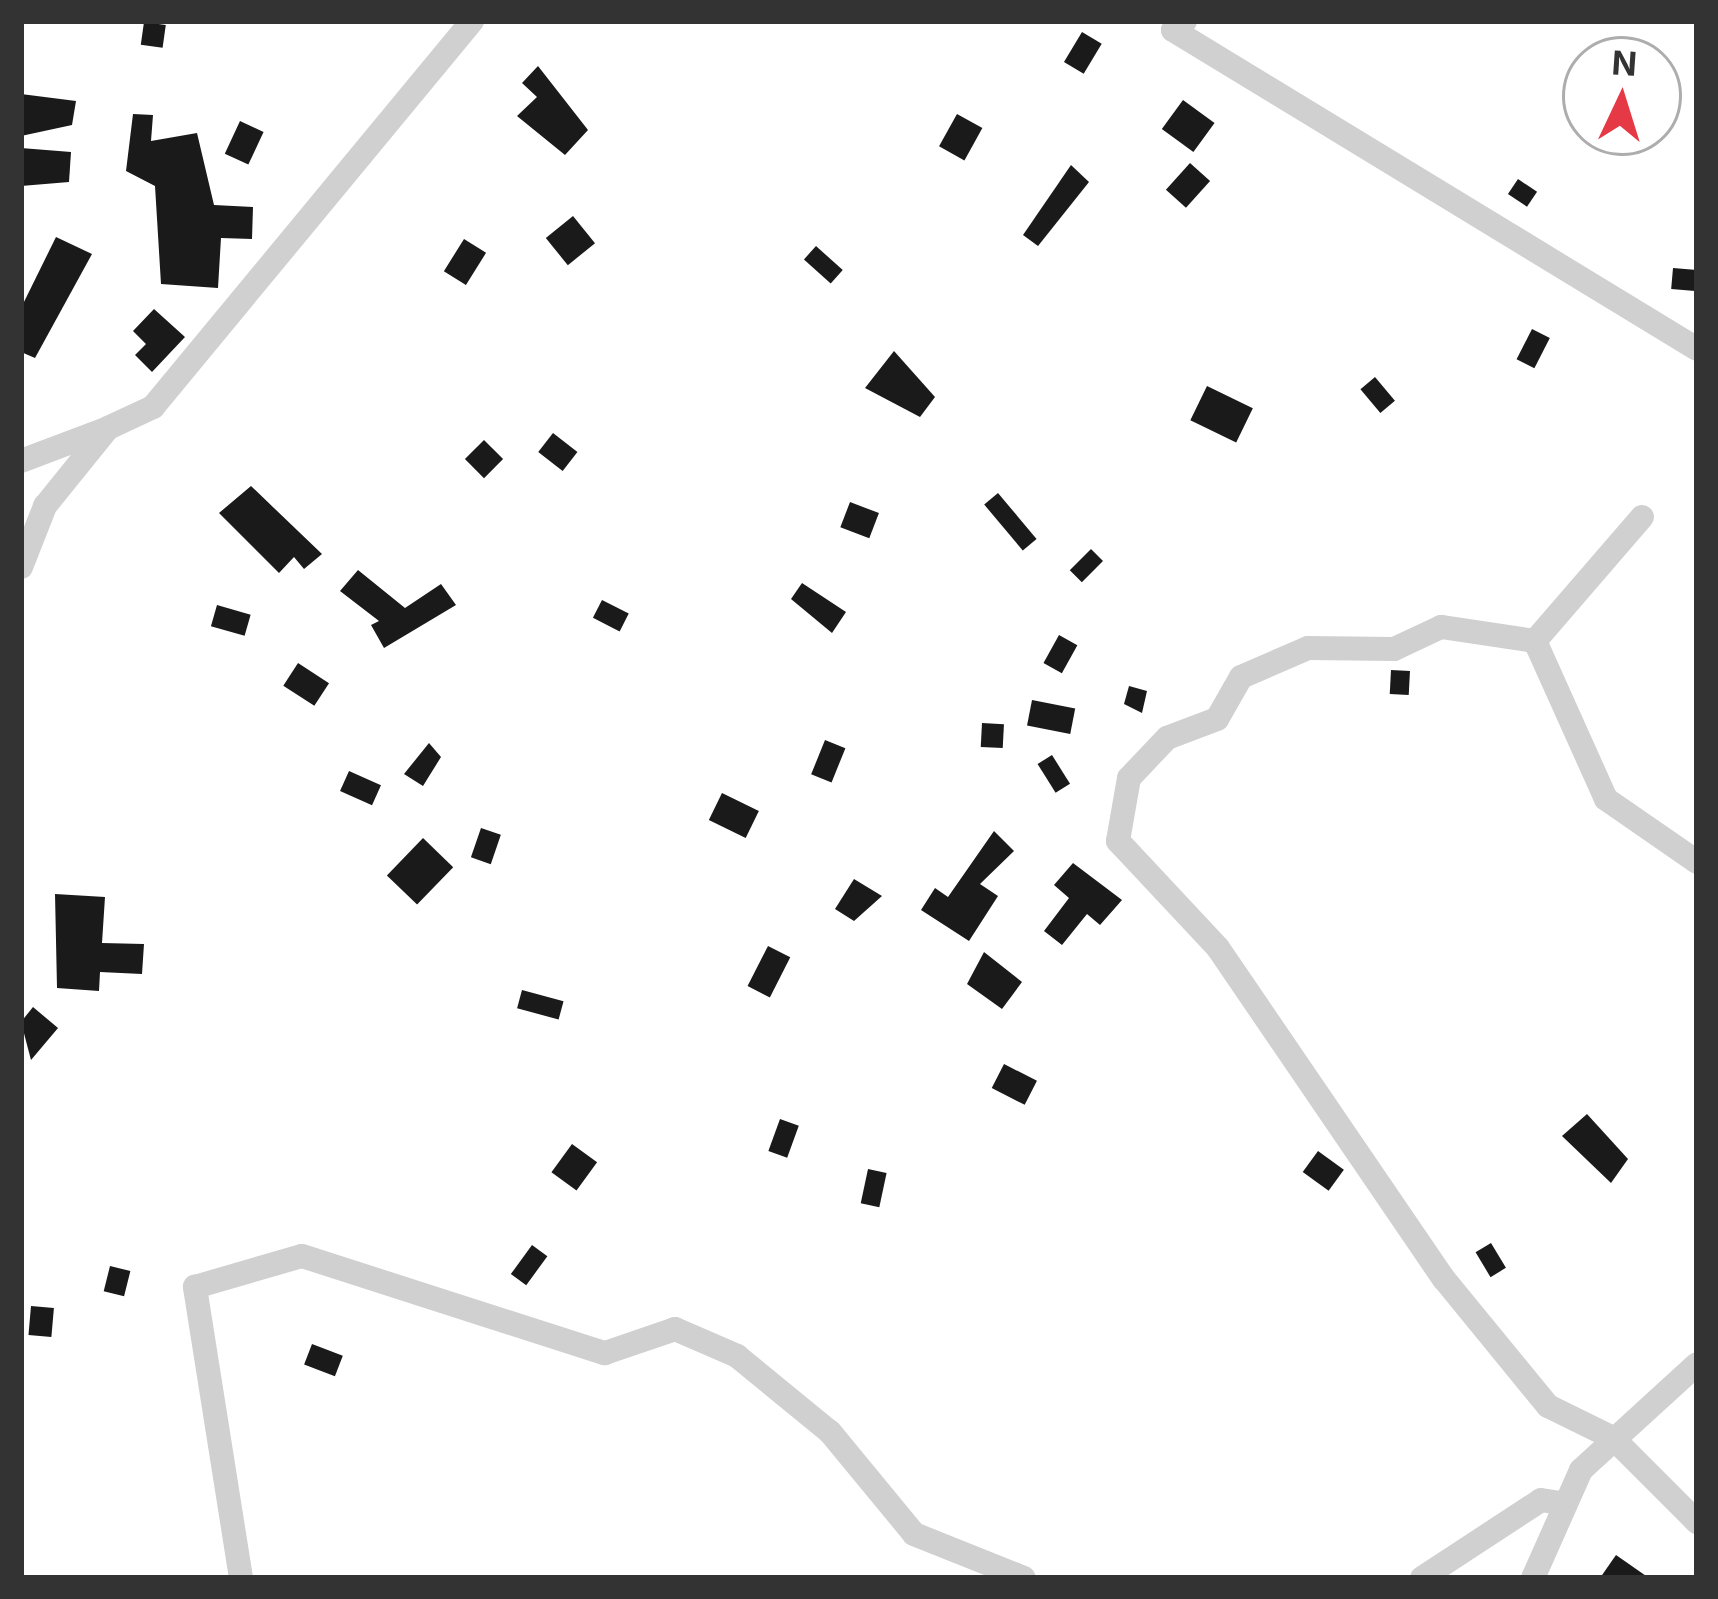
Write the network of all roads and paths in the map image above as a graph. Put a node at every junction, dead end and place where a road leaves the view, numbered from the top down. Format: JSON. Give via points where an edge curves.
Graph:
{"nodes":[{"id":1,"x":472,"y":21,"type":"edge"},
{"id":2,"x":1185,"y":21,"type":"edge"},
{"id":3,"x":1697,"y":349,"type":"edge"},
{"id":4,"x":108,"y":428,"type":"junction"},
{"id":5,"x":21,"y":461,"type":"edge"},
{"id":6,"x":1642,"y":517,"type":"dead end"},
{"id":7,"x":21,"y":567,"type":"edge"},
{"id":8,"x":1535,"y":641,"type":"junction"},
{"id":9,"x":1697,"y":862,"type":"edge"},
{"id":10,"x":1697,"y":1364,"type":"edge"},
{"id":11,"x":1613,"y":1438,"type":"junction"},
{"id":12,"x":1566,"y":1504,"type":"junction"},
{"id":13,"x":1697,"y":1522,"type":"edge"},
{"id":14,"x":241,"y":1578,"type":"edge"},
{"id":15,"x":1024,"y":1578,"type":"edge"},
{"id":16,"x":1422,"y":1578,"type":"edge"},
{"id":17,"x":1533,"y":1578,"type":"edge"}],
"edges":[{"from":1,"to":4,"type":"street","via":[[153,406]]},
{"from":2,"to":3,"type":"street","via":[[1173,30]]},
{"from":4,"to":5,"type":"street"},
{"from":4,"to":7,"type":"street","via":[[45,506]]},
{"from":6,"to":8,"type":"street"},
{"from":8,"to":9,"type":"street","via":[[1606,799]]},
{"from":8,"to":11,"type":"street","via":[[1441,627],[1394,649],[1308,648],[1241,677],[1217,719],[1167,739],[1129,778],[1118,841],[1218,948],[1444,1279],[1548,1406]]},
{"from":10,"to":11,"type":"street"},
{"from":11,"to":12,"type":"street"},
{"from":11,"to":13,"type":"street"},
{"from":12,"to":16,"type":"street","via":[[1541,1500]]},
{"from":12,"to":17,"type":"street"},
{"from":14,"to":15,"type":"street","via":[[195,1287],[302,1256],[605,1353],[675,1329],[737,1356],[830,1432],[914,1534]]}]}
